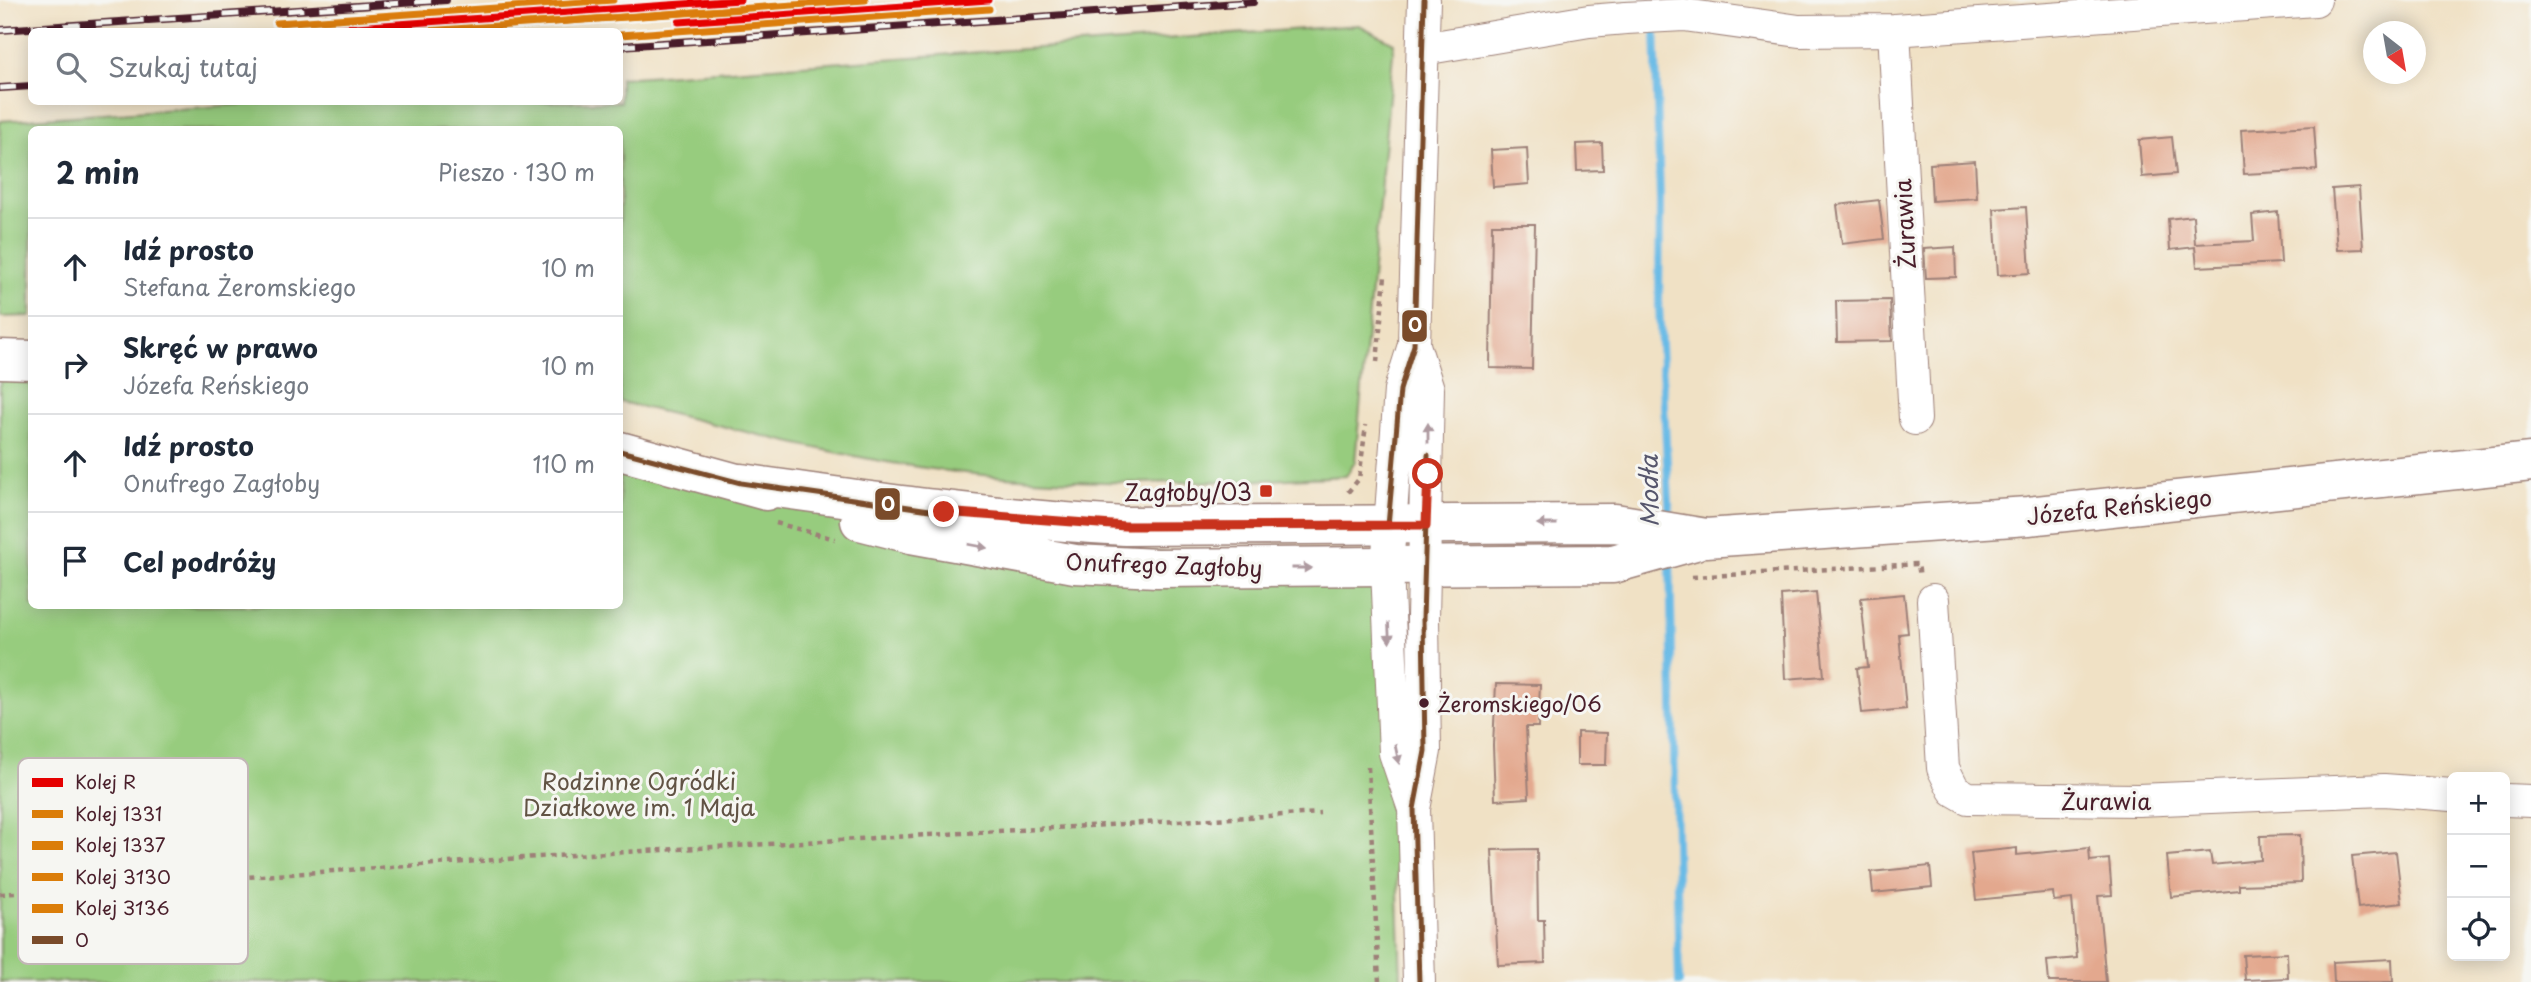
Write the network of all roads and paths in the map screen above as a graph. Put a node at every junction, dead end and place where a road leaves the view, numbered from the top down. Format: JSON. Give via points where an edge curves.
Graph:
{"nodes":[{"id":1,"x":1424,"y":0,"type":"edge"},
{"id":2,"x":2315,"y":0,"type":"edge"},
{"id":3,"x":1894,"y":30,"type":"junction"},
{"id":4,"x":1423,"y":49,"type":"junction"},
{"id":5,"x":1385,"y":266,"type":"dead end"},
{"id":6,"x":1413,"y":345,"type":"junction"},
{"id":7,"x":0,"y":359,"type":"edge"},
{"id":8,"x":28,"y":360,"type":"edge"},
{"id":9,"x":1375,"y":376,"type":"dead end"},
{"id":10,"x":1368,"y":416,"type":"dead end"},
{"id":11,"x":1915,"y":419,"type":"dead end"},
{"id":12,"x":623,"y":453,"type":"edge"},
{"id":13,"x":2531,"y":462,"type":"edge"},
{"id":14,"x":741,"y":482,"type":"junction"},
{"id":15,"x":1342,"y":494,"type":"dead end"},
{"id":16,"x":1426,"y":525,"type":"junction"},
{"id":17,"x":1388,"y":526,"type":"junction"},
{"id":18,"x":1706,"y":538,"type":"junction"},
{"id":19,"x":1424,"y":567,"type":"junction"},
{"id":20,"x":1387,"y":568,"type":"junction"},
{"id":21,"x":1714,"y":575,"type":"dead end"},
{"id":22,"x":1933,"y":600,"type":"joint"},
{"id":23,"x":1367,"y":757,"type":"dead end"},
{"id":24,"x":2447,"y":795,"type":"edge"},
{"id":25,"x":2510,"y":800,"type":"edge"},
{"id":26,"x":2531,"y":801,"type":"edge"},
{"id":27,"x":1414,"y":809,"type":"junction"},
{"id":28,"x":1320,"y":813,"type":"dead end"},
{"id":29,"x":248,"y":877,"type":"edge"},
{"id":30,"x":18,"y":893,"type":"edge"},
{"id":31,"x":0,"y":894,"type":"edge"},
{"id":32,"x":1380,"y":982,"type":"edge"},
{"id":33,"x":1419,"y":982,"type":"edge"}],
"edges":[{"from":1,"to":4,"type":"street"},
{"from":2,"to":3,"type":"street"},
{"from":3,"to":4,"type":"street","via":[[1800,31],[1684,15],[1589,21]]},
{"from":3,"to":11,"type":"street","name":"Żurawia"},
{"from":4,"to":6,"type":"street"},
{"from":5,"to":9,"type":"path"},
{"from":16,"to":6,"type":"street","one_way":true,"via":[[1428,389]]},
{"from":6,"to":17,"type":"street","via":[[1400,390]]},
{"from":7,"to":8,"type":"main road"},
{"from":10,"to":15,"type":"path","via":[[1359,479]]},
{"from":12,"to":14,"type":"main road","name":"Onufrego Zagłoby"},
{"from":13,"to":18,"type":"main road","name":"Józefa Reńskiego","via":[[2017,517]]},
{"from":14,"to":17,"type":"main road","name":"Onufrego Zagłoby","via":[[944,512],[1048,522]]},
{"from":14,"to":20,"type":"main road","name":"Onufrego Zagłoby","one_way":true,"via":[[911,534],[1075,564]]},
{"from":16,"to":17,"type":"main road","name":"Józefa Reńskiego"},
{"from":18,"to":16,"type":"main road","name":"Józefa Reńskiego","one_way":true,"via":[[1615,523]]},
{"from":16,"to":19,"type":"street"},
{"from":17,"to":20,"type":"street"},
{"from":18,"to":19,"type":"main road","name":"Józefa Reńskiego","via":[[1613,564]]},
{"from":19,"to":20,"type":"main road","name":"Józefa Reńskiego"},
{"from":19,"to":27,"type":"street","via":[[1425,751]]},
{"from":20,"to":27,"type":"street","one_way":true,"via":[[1395,753]]},
{"from":21,"to":22,"type":"path","via":[[1918,564],[1922,592]]},
{"from":22,"to":24,"type":"street","name":"Żurawia","via":[[1943,768],[1954,790],[1968,798],[2138,800],[2384,790]]},
{"from":23,"to":32,"type":"path"},
{"from":25,"to":26,"type":"street"},
{"from":27,"to":33,"type":"street"},
{"from":28,"to":29,"type":"path"},
{"from":30,"to":31,"type":"path"}]}
